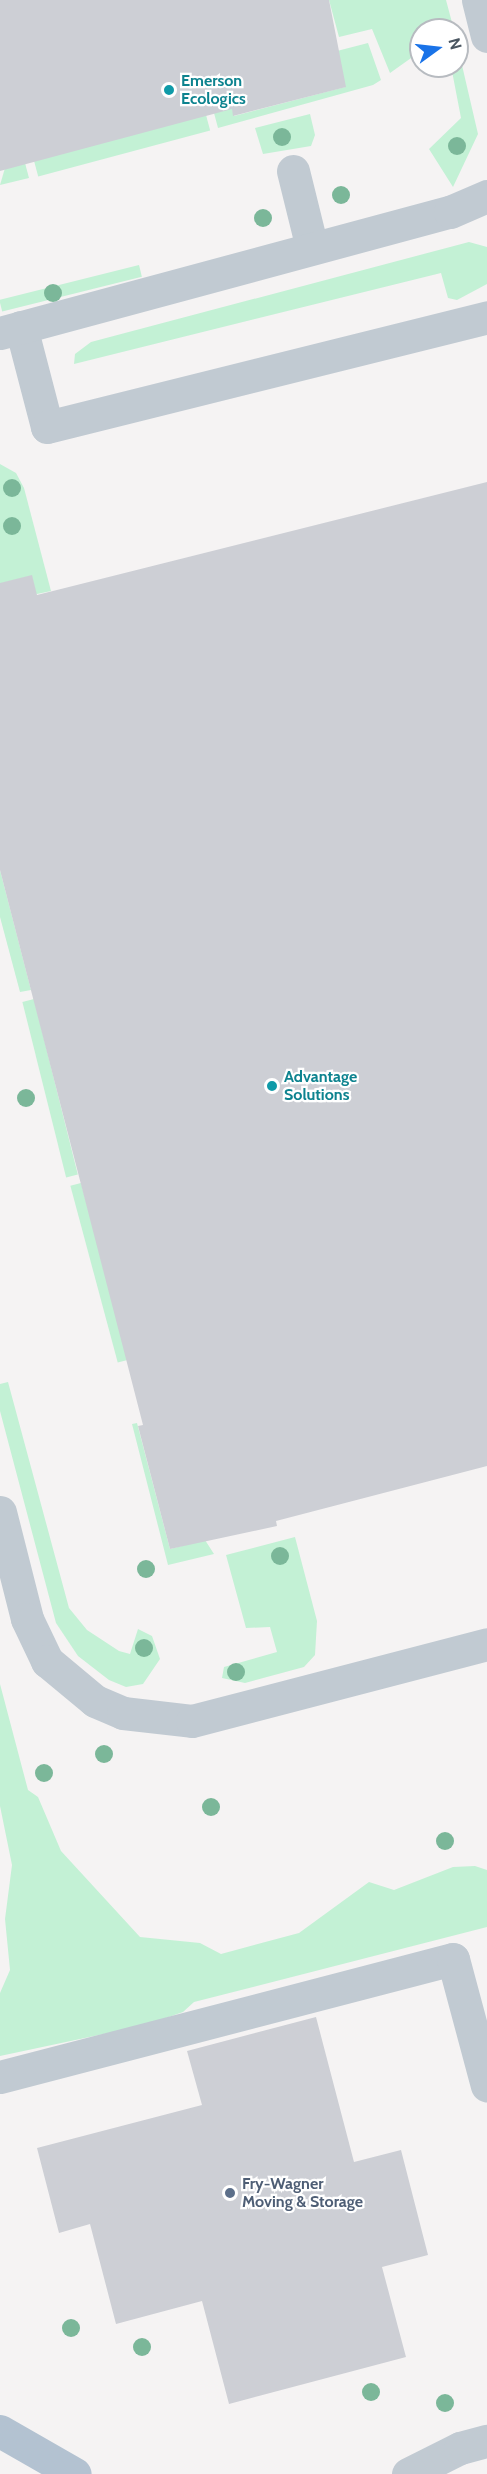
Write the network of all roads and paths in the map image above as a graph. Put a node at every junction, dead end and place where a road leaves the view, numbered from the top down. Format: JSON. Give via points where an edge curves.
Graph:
{"nodes":[{"id":1,"x":478,"y":0,"type":"edge"},
{"id":2,"x":487,"y":36,"type":"edge"},
{"id":3,"x":293,"y":171,"type":"dead end"},
{"id":4,"x":487,"y":196,"type":"edge"},
{"id":5,"x":312,"y":248,"type":"junction"},
{"id":6,"x":487,"y":318,"type":"edge"},
{"id":7,"x":10,"y":330,"type":"edge"},
{"id":8,"x":0,"y":1512,"type":"edge"},
{"id":9,"x":487,"y":1644,"type":"edge"},
{"id":10,"x":0,"y":2077,"type":"edge"},
{"id":11,"x":487,"y":2086,"type":"edge"},
{"id":12,"x":0,"y":2431,"type":"edge"},
{"id":13,"x":487,"y":2441,"type":"edge"},
{"id":14,"x":75,"y":2474,"type":"edge"},
{"id":15,"x":408,"y":2474,"type":"edge"}],
"edges":[{"from":1,"to":2,"type":"street"},
{"from":3,"to":5,"type":"street"},
{"from":4,"to":5,"type":"street","via":[[450,212]]},
{"from":5,"to":7,"type":"street"},
{"from":6,"to":7,"type":"street","via":[[47,426]]},
{"from":8,"to":9,"type":"street","via":[[27,1619],[47,1661],[95,1701],[123,1713],[192,1721]]},
{"from":10,"to":11,"type":"street","via":[[453,1959]]},
{"from":12,"to":14,"type":"main road"},
{"from":13,"to":15,"type":"street","via":[[460,2448]]}]}
